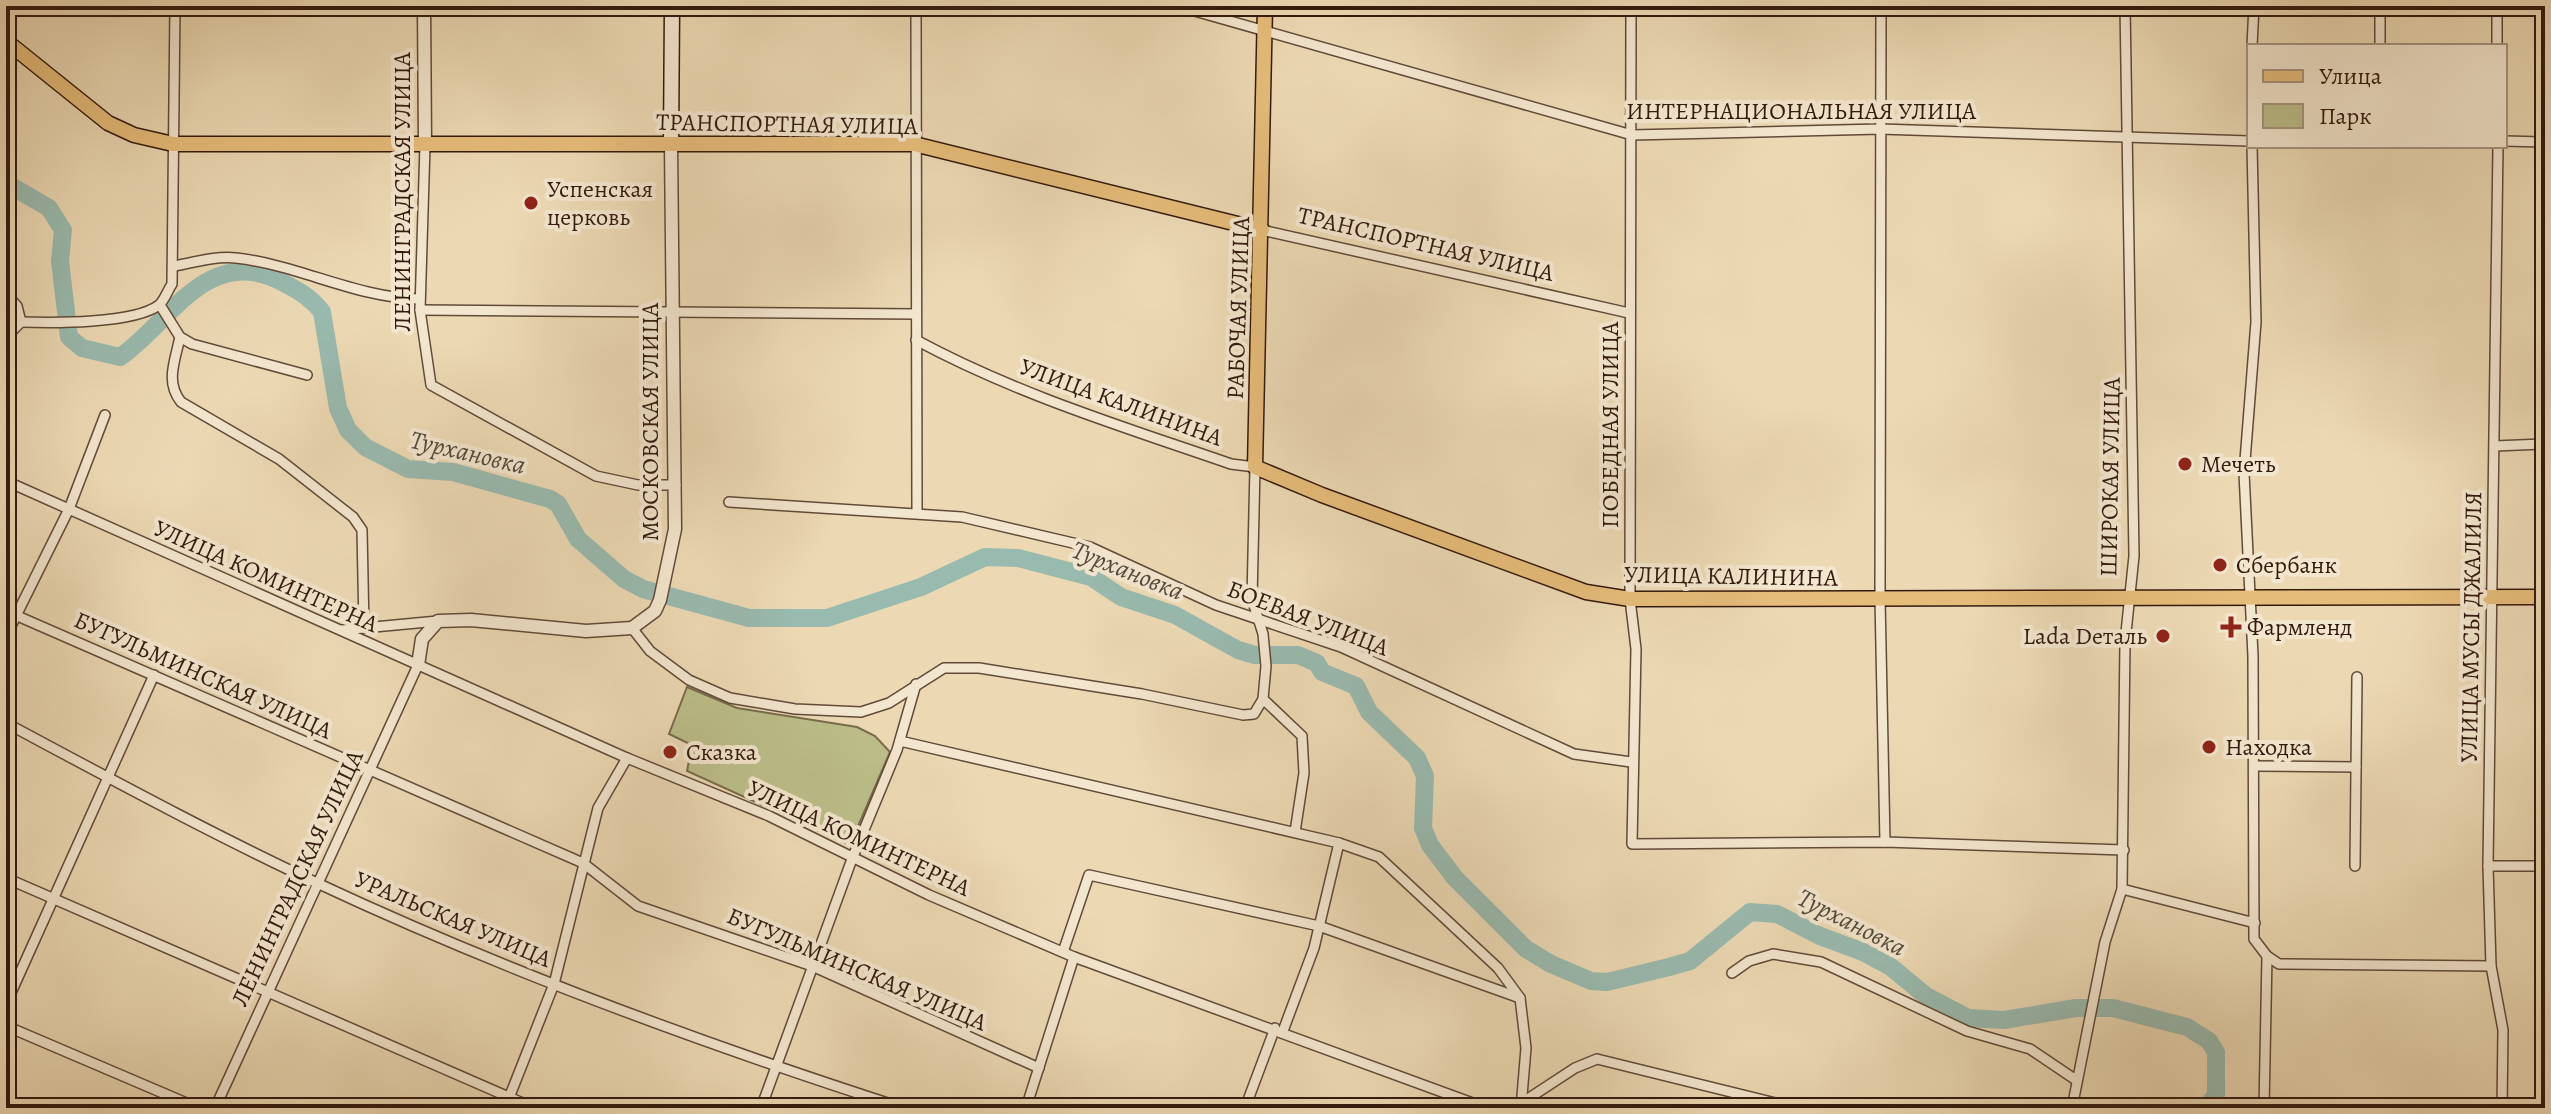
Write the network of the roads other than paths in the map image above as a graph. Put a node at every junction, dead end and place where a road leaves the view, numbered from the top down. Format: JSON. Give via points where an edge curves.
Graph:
{"nodes":[{"id":1,"x":175,"y":6,"type":"edge"},
{"id":2,"x":424,"y":6,"type":"edge"},
{"id":3,"x":672,"y":6,"type":"edge"},
{"id":4,"x":916,"y":6,"type":"edge"},
{"id":5,"x":1177,"y":6,"type":"edge"},
{"id":6,"x":1265,"y":6,"type":"edge"},
{"id":7,"x":1631,"y":6,"type":"edge"},
{"id":8,"x":1881,"y":6,"type":"edge"},
{"id":9,"x":2125,"y":6,"type":"edge"},
{"id":10,"x":2254,"y":6,"type":"edge"},
{"id":11,"x":2380,"y":6,"type":"edge"},
{"id":12,"x":2497,"y":6,"type":"edge"},
{"id":13,"x":1264,"y":30,"type":"junction"},
{"id":14,"x":6,"y":41,"type":"edge"},
{"id":15,"x":2252,"y":44,"type":"edge"},
{"id":16,"x":2380,"y":44,"type":"edge"},
{"id":17,"x":2497,"y":44,"type":"edge"},
{"id":18,"x":1880,"y":129,"type":"junction"},
{"id":19,"x":1632,"y":135,"type":"junction"},
{"id":20,"x":2128,"y":137,"type":"junction"},
{"id":21,"x":2507,"y":141,"type":"edge"},
{"id":22,"x":2545,"y":142,"type":"edge"},
{"id":23,"x":173,"y":144,"type":"junction"},
{"id":24,"x":914,"y":144,"type":"junction"},
{"id":25,"x":2247,"y":144,"type":"edge"},
{"id":26,"x":425,"y":145,"type":"junction"},
{"id":27,"x":671,"y":145,"type":"junction"},
{"id":28,"x":2250,"y":148,"type":"edge"},
{"id":29,"x":2498,"y":148,"type":"edge"},
{"id":30,"x":1262,"y":230,"type":"junction"},
{"id":31,"x":174,"y":266,"type":"junction"},
{"id":32,"x":6,"y":294,"type":"edge"},
{"id":33,"x":420,"y":304,"type":"junction"},
{"id":34,"x":160,"y":305,"type":"junction"},
{"id":35,"x":673,"y":311,"type":"junction"},
{"id":36,"x":1629,"y":313,"type":"junction"},
{"id":37,"x":916,"y":314,"type":"junction"},
{"id":38,"x":21,"y":322,"type":"junction"},
{"id":39,"x":6,"y":337,"type":"edge"},
{"id":40,"x":180,"y":337,"type":"junction"},
{"id":41,"x":916,"y":340,"type":"junction"},
{"id":42,"x":307,"y":375,"type":"dead end"},
{"id":43,"x":105,"y":415,"type":"dead end"},
{"id":44,"x":2545,"y":444,"type":"edge"},
{"id":45,"x":2495,"y":446,"type":"junction"},
{"id":46,"x":1255,"y":467,"type":"junction"},
{"id":47,"x":6,"y":481,"type":"edge"},
{"id":48,"x":676,"y":485,"type":"junction"},
{"id":49,"x":729,"y":502,"type":"dead end"},
{"id":50,"x":69,"y":509,"type":"junction"},
{"id":51,"x":917,"y":513,"type":"junction"},
{"id":52,"x":2492,"y":597,"type":"junction"},
{"id":53,"x":2545,"y":597,"type":"edge"},
{"id":54,"x":2127,"y":598,"type":"junction"},
{"id":55,"x":2252,"y":598,"type":"junction"},
{"id":56,"x":1630,"y":599,"type":"junction"},
{"id":57,"x":1880,"y":599,"type":"junction"},
{"id":58,"x":6,"y":611,"type":"edge"},
{"id":59,"x":16,"y":615,"type":"junction"},
{"id":60,"x":438,"y":621,"type":"junction"},
{"id":61,"x":1259,"y":622,"type":"junction"},
{"id":62,"x":364,"y":628,"type":"junction"},
{"id":63,"x":632,"y":628,"type":"junction"},
{"id":64,"x":340,"y":630,"type":"junction"},
{"id":65,"x":6,"y":636,"type":"edge"},
{"id":66,"x":418,"y":665,"type":"junction"},
{"id":67,"x":154,"y":675,"type":"junction"},
{"id":68,"x":2357,"y":677,"type":"dead end"},
{"id":69,"x":916,"y":684,"type":"junction"},
{"id":70,"x":1263,"y":699,"type":"junction"},
{"id":71,"x":6,"y":723,"type":"edge"},
{"id":72,"x":900,"y":741,"type":"junction"},
{"id":73,"x":627,"y":758,"type":"junction"},
{"id":74,"x":1631,"y":762,"type":"junction"},
{"id":75,"x":2254,"y":766,"type":"junction"},
{"id":76,"x":2356,"y":767,"type":"junction"},
{"id":77,"x":371,"y":770,"type":"junction"},
{"id":78,"x":110,"y":779,"type":"junction"},
{"id":79,"x":1295,"y":832,"type":"junction"},
{"id":80,"x":1885,"y":842,"type":"junction"},
{"id":81,"x":1339,"y":843,"type":"junction"},
{"id":82,"x":2124,"y":850,"type":"junction"},
{"id":83,"x":852,"y":859,"type":"junction"},
{"id":84,"x":583,"y":863,"type":"junction"},
{"id":85,"x":2355,"y":866,"type":"dead end"},
{"id":86,"x":2488,"y":866,"type":"junction"},
{"id":87,"x":2545,"y":866,"type":"edge"},
{"id":88,"x":6,"y":878,"type":"edge"},
{"id":89,"x":318,"y":883,"type":"junction"},
{"id":90,"x":2122,"y":889,"type":"junction"},
{"id":91,"x":52,"y":898,"type":"junction"},
{"id":92,"x":2255,"y":923,"type":"junction"},
{"id":93,"x":1319,"y":926,"type":"junction"},
{"id":94,"x":1063,"y":952,"type":"junction"},
{"id":95,"x":2267,"y":956,"type":"junction"},
{"id":96,"x":1074,"y":957,"type":"junction"},
{"id":97,"x":812,"y":966,"type":"junction"},
{"id":98,"x":2491,"y":966,"type":"junction"},
{"id":99,"x":1732,"y":973,"type":"dead end"},
{"id":100,"x":554,"y":984,"type":"junction"},
{"id":101,"x":268,"y":993,"type":"junction"},
{"id":102,"x":1520,"y":998,"type":"junction"},
{"id":103,"x":6,"y":1004,"type":"edge"},
{"id":104,"x":6,"y":1026,"type":"edge"},
{"id":105,"x":1279,"y":1030,"type":"junction"},
{"id":106,"x":775,"y":1067,"type":"junction"},
{"id":107,"x":1039,"y":1068,"type":"junction"},
{"id":108,"x":2076,"y":1080,"type":"junction"},
{"id":109,"x":507,"y":1103,"type":"edge"},
{"id":110,"x":1522,"y":1105,"type":"edge"},
{"id":111,"x":198,"y":1108,"type":"edge"},
{"id":112,"x":215,"y":1108,"type":"edge"},
{"id":113,"x":534,"y":1108,"type":"edge"},
{"id":114,"x":761,"y":1108,"type":"edge"},
{"id":115,"x":903,"y":1108,"type":"edge"},
{"id":116,"x":1026,"y":1108,"type":"edge"},
{"id":117,"x":1245,"y":1108,"type":"edge"},
{"id":118,"x":1486,"y":1108,"type":"edge"},
{"id":119,"x":1796,"y":1108,"type":"edge"},
{"id":120,"x":2072,"y":1108,"type":"edge"},
{"id":121,"x":2264,"y":1108,"type":"edge"},
{"id":122,"x":2502,"y":1108,"type":"edge"}],
"edges":[{"from":1,"to":23,"type":"street"},
{"from":2,"to":26,"type":"street","name":"ЛЕНИНГРАДСКАЯ УЛИЦА"},
{"from":3,"to":27,"type":"main road","name":"МОСКОВСКАЯ УЛИЦА"},
{"from":4,"to":24,"type":"street"},
{"from":5,"to":13,"type":"street","name":"ИНТЕРНАЦИОНАЛЬНАЯ УЛИЦА"},
{"from":6,"to":13,"type":"main road","name":"РАБОЧАЯ УЛИЦА"},
{"from":7,"to":19,"type":"street","name":"ПОБЕДНАЯ УЛИЦА"},
{"from":8,"to":18,"type":"street"},
{"from":9,"to":20,"type":"street","name":"ШИРОКАЯ УЛИЦА"},
{"from":10,"to":15,"type":"street"},
{"from":11,"to":16,"type":"street"},
{"from":12,"to":17,"type":"street"},
{"from":13,"to":19,"type":"street","name":"ИНТЕРНАЦИОНАЛЬНАЯ УЛИЦА"},
{"from":13,"to":30,"type":"main road","name":"РАБОЧАЯ УЛИЦА"},
{"from":14,"to":23,"type":"main road","name":"ТРАНСПОРТНАЯ УЛИЦА","via":[[108,123]]},
{"from":18,"to":19,"type":"street","name":"ИНТЕРНАЦИОНАЛЬНАЯ УЛИЦА"},
{"from":18,"to":20,"type":"street","name":"ИНТЕРНАЦИОНАЛЬНАЯ УЛИЦА"},
{"from":18,"to":57,"type":"street"},
{"from":19,"to":36,"type":"street","name":"ПОБЕДНАЯ УЛИЦА"},
{"from":20,"to":25,"type":"street","name":"ИНТЕРНАЦИОНАЛЬНАЯ УЛИЦА"},
{"from":20,"to":54,"type":"street","name":"ШИРОКАЯ УЛИЦА","via":[[2134,556]]},
{"from":21,"to":22,"type":"street"},
{"from":23,"to":26,"type":"main road","name":"ТРАНСПОРТНАЯ УЛИЦА"},
{"from":23,"to":31,"type":"street"},
{"from":24,"to":27,"type":"main road","name":"ТРАНСПОРТНАЯ УЛИЦА"},
{"from":24,"to":30,"type":"main road","name":"ТРАНСПОРТНАЯ УЛИЦА"},
{"from":24,"to":37,"type":"street"},
{"from":26,"to":27,"type":"main road","name":"ТРАНСПОРТНАЯ УЛИЦА"},
{"from":26,"to":33,"type":"street","name":"ЛЕНИНГРАДСКАЯ УЛИЦА"},
{"from":27,"to":35,"type":"street","name":"МОСКОВСКАЯ УЛИЦА"},
{"from":28,"to":55,"type":"street","via":[[2256,322],[2244,473]]},
{"from":29,"to":45,"type":"street","name":"УЛИЦА МУСЫ ДЖАЛИЛЯ"},
{"from":30,"to":36,"type":"street","name":"ТРАНСПОРТНАЯ УЛИЦА"},
{"from":30,"to":46,"type":"main road","name":"РАБОЧАЯ УЛИЦА"},
{"from":31,"to":33,"type":"street","via":[[237,258]]},
{"from":31,"to":34,"type":"street","via":[[172,284]]},
{"from":32,"to":38,"type":"street","via":[[17,306]]},
{"from":33,"to":35,"type":"street"},
{"from":33,"to":48,"type":"street","name":"ЛЕНИНГРАДСКАЯ УЛИЦА","via":[[428,377],[437,391],[596,476],[638,485]]},
{"from":34,"to":38,"type":"street","via":[[72,324]]},
{"from":34,"to":40,"type":"street"},
{"from":35,"to":37,"type":"street"},
{"from":35,"to":48,"type":"street","name":"МОСКОВСКАЯ УЛИЦА"},
{"from":36,"to":56,"type":"street","name":"ПОБЕДНАЯ УЛИЦА"},
{"from":37,"to":41,"type":"street"},
{"from":38,"to":39,"type":"street"},
{"from":40,"to":42,"type":"street"},
{"from":40,"to":62,"type":"street","via":[[171,379],[181,402],[279,459],[353,517],[362,530]]},
{"from":41,"to":46,"type":"street","name":"УЛИЦА КАЛИНИНА","via":[[1037,397],[1231,464]]},
{"from":41,"to":51,"type":"street"},
{"from":43,"to":50,"type":"street"},
{"from":44,"to":45,"type":"street"},
{"from":45,"to":52,"type":"street","name":"УЛИЦА МУСЫ ДЖАЛИЛЯ"},
{"from":46,"to":56,"type":"main road","name":"УЛИЦА КАЛИНИНА","via":[[1586,592]]},
{"from":46,"to":61,"type":"street","name":"РАБОЧАЯ УЛИЦА","via":[[1252,599]]},
{"from":47,"to":50,"type":"street","name":"УЛИЦА КОМИНТЕРНА"},
{"from":48,"to":63,"type":"street","name":"МОСКОВСКАЯ УЛИЦА","via":[[668,575],[655,611]]},
{"from":49,"to":51,"type":"street","name":"БОЕВАЯ УЛИЦА"},
{"from":50,"to":59,"type":"street"},
{"from":50,"to":64,"type":"street","name":"УЛИЦА КОМИНТЕРНА"},
{"from":51,"to":61,"type":"street","name":"БОЕВАЯ УЛИЦА","via":[[999,524],[1090,547]]},
{"from":52,"to":53,"type":"main road","name":"УЛИЦА КАЛИНИНА"},
{"from":52,"to":55,"type":"main road","name":"УЛИЦА КАЛИНИНА"},
{"from":52,"to":86,"type":"street","name":"УЛИЦА МУСЫ ДЖАЛИЛЯ"},
{"from":54,"to":55,"type":"main road","name":"УЛИЦА КАЛИНИНА"},
{"from":54,"to":57,"type":"main road","name":"УЛИЦА КАЛИНИНА"},
{"from":54,"to":82,"type":"street","name":"ШИРОКАЯ УЛИЦА"},
{"from":55,"to":75,"type":"street"},
{"from":56,"to":57,"type":"main road","name":"УЛИЦА КАЛИНИНА"},
{"from":56,"to":74,"type":"street","name":"ПОБЕДНАЯ УЛИЦА","via":[[1636,649]]},
{"from":57,"to":80,"type":"street"},
{"from":58,"to":59,"type":"street","name":"БУГУЛЬМИНСКАЯ УЛИЦА"},
{"from":59,"to":65,"type":"street"},
{"from":59,"to":67,"type":"street","name":"БУГУЛЬМИНСКАЯ УЛИЦА"},
{"from":60,"to":62,"type":"street"},
{"from":60,"to":63,"type":"street","via":[[586,631]]},
{"from":60,"to":66,"type":"street","via":[[422,639]]},
{"from":61,"to":70,"type":"street","name":"РАБОЧАЯ УЛИЦА","via":[[1266,666]]},
{"from":61,"to":74,"type":"street","name":"БОЕВАЯ УЛИЦА","via":[[1341,647],[1574,754]]},
{"from":62,"to":64,"type":"street"},
{"from":63,"to":69,"type":"street","via":[[650,651],[689,680],[730,698],[828,713],[861,712],[889,703]]},
{"from":64,"to":66,"type":"street","name":"УЛИЦА КОМИНТЕРНА"},
{"from":66,"to":73,"type":"street","name":"УЛИЦА КОМИНТЕРНА"},
{"from":66,"to":77,"type":"street","name":"ЛЕНИНГРАДСКАЯ УЛИЦА"},
{"from":67,"to":77,"type":"street","name":"БУГУЛЬМИНСКАЯ УЛИЦА"},
{"from":67,"to":78,"type":"street"},
{"from":68,"to":76,"type":"street"},
{"from":69,"to":70,"type":"street","via":[[944,668],[979,668],[1243,715],[1254,714]]},
{"from":69,"to":72,"type":"street"},
{"from":70,"to":79,"type":"street","via":[[1302,736],[1304,773]]},
{"from":71,"to":78,"type":"street","name":"УРАЛЬСКАЯ УЛИЦА"},
{"from":72,"to":79,"type":"street"},
{"from":72,"to":83,"type":"street"},
{"from":73,"to":83,"type":"street","name":"УЛИЦА КОМИНТЕРНА","via":[[769,816]]},
{"from":73,"to":84,"type":"street","via":[[598,808]]},
{"from":74,"to":80,"type":"street","name":"ПОБЕДНАЯ УЛИЦА","via":[[1632,844]]},
{"from":75,"to":76,"type":"street"},
{"from":75,"to":92,"type":"street"},
{"from":76,"to":85,"type":"street"},
{"from":77,"to":84,"type":"street","name":"БУГУЛЬМИНСКАЯ УЛИЦА"},
{"from":77,"to":89,"type":"street","name":"ЛЕНИНГРАДСКАЯ УЛИЦА"},
{"from":78,"to":89,"type":"street","name":"УРАЛЬСКАЯ УЛИЦА"},
{"from":78,"to":91,"type":"street"},
{"from":79,"to":81,"type":"street"},
{"from":80,"to":82,"type":"street"},
{"from":81,"to":93,"type":"street"},
{"from":81,"to":102,"type":"street","via":[[1379,857],[1498,968]]},
{"from":82,"to":90,"type":"street","name":"ШИРОКАЯ УЛИЦА"},
{"from":83,"to":94,"type":"street","name":"УЛИЦА КОМИНТЕРНА"},
{"from":83,"to":97,"type":"street"},
{"from":84,"to":97,"type":"street","name":"БУГУЛЬМИНСКАЯ УЛИЦА","via":[[638,906]]},
{"from":84,"to":100,"type":"street"},
{"from":86,"to":87,"type":"street"},
{"from":86,"to":98,"type":"street","name":"УЛИЦА МУСЫ ДЖАЛИЛЯ"},
{"from":88,"to":91,"type":"street"},
{"from":89,"to":100,"type":"street","name":"УРАЛЬСКАЯ УЛИЦА"},
{"from":89,"to":101,"type":"street","name":"ЛЕНИНГРАДСКАЯ УЛИЦА"},
{"from":90,"to":92,"type":"street"},
{"from":90,"to":108,"type":"street","name":"ШИРОКАЯ УЛИЦА","via":[[2105,942]]},
{"from":91,"to":101,"type":"street"},
{"from":91,"to":103,"type":"street"},
{"from":92,"to":95,"type":"street","via":[[2254,939]]},
{"from":93,"to":94,"type":"street","via":[[1089,875]]},
{"from":93,"to":102,"type":"street"},
{"from":93,"to":105,"type":"street"},
{"from":94,"to":96,"type":"street","name":"УЛИЦА КОМИНТЕРНА"},
{"from":95,"to":98,"type":"street","via":[[2279,964]]},
{"from":95,"to":121,"type":"street"},
{"from":96,"to":105,"type":"street","name":"УЛИЦА КОМИНТЕРНА"},
{"from":96,"to":107,"type":"street"},
{"from":97,"to":106,"type":"street"},
{"from":97,"to":107,"type":"street","name":"БУГУЛЬМИНСКАЯ УЛИЦА"},
{"from":98,"to":122,"type":"street","name":"УЛИЦА МУСЫ ДЖАЛИЛЯ","via":[[2503,1030]]},
{"from":99,"to":108,"type":"street","via":[[1773,954],[1821,962],[1967,1031],[2030,1049]]},
{"from":100,"to":106,"type":"street","name":"УРАЛЬСКАЯ УЛИЦА"},
{"from":100,"to":109,"type":"street"},
{"from":101,"to":109,"type":"street"},
{"from":101,"to":112,"type":"street","name":"ЛЕНИНГРАДСКАЯ УЛИЦА"},
{"from":102,"to":110,"type":"street","via":[[1526,1048]]},
{"from":104,"to":111,"type":"street"},
{"from":105,"to":117,"type":"street"},
{"from":105,"to":118,"type":"street","name":"УЛИЦА КОМИНТЕРНА"},
{"from":106,"to":114,"type":"street"},
{"from":106,"to":115,"type":"street","name":"УРАЛЬСКАЯ УЛИЦА"},
{"from":107,"to":116,"type":"street"},
{"from":108,"to":120,"type":"street"},
{"from":109,"to":113,"type":"street"},
{"from":110,"to":119,"type":"street","via":[[1597,1059]]}]}
